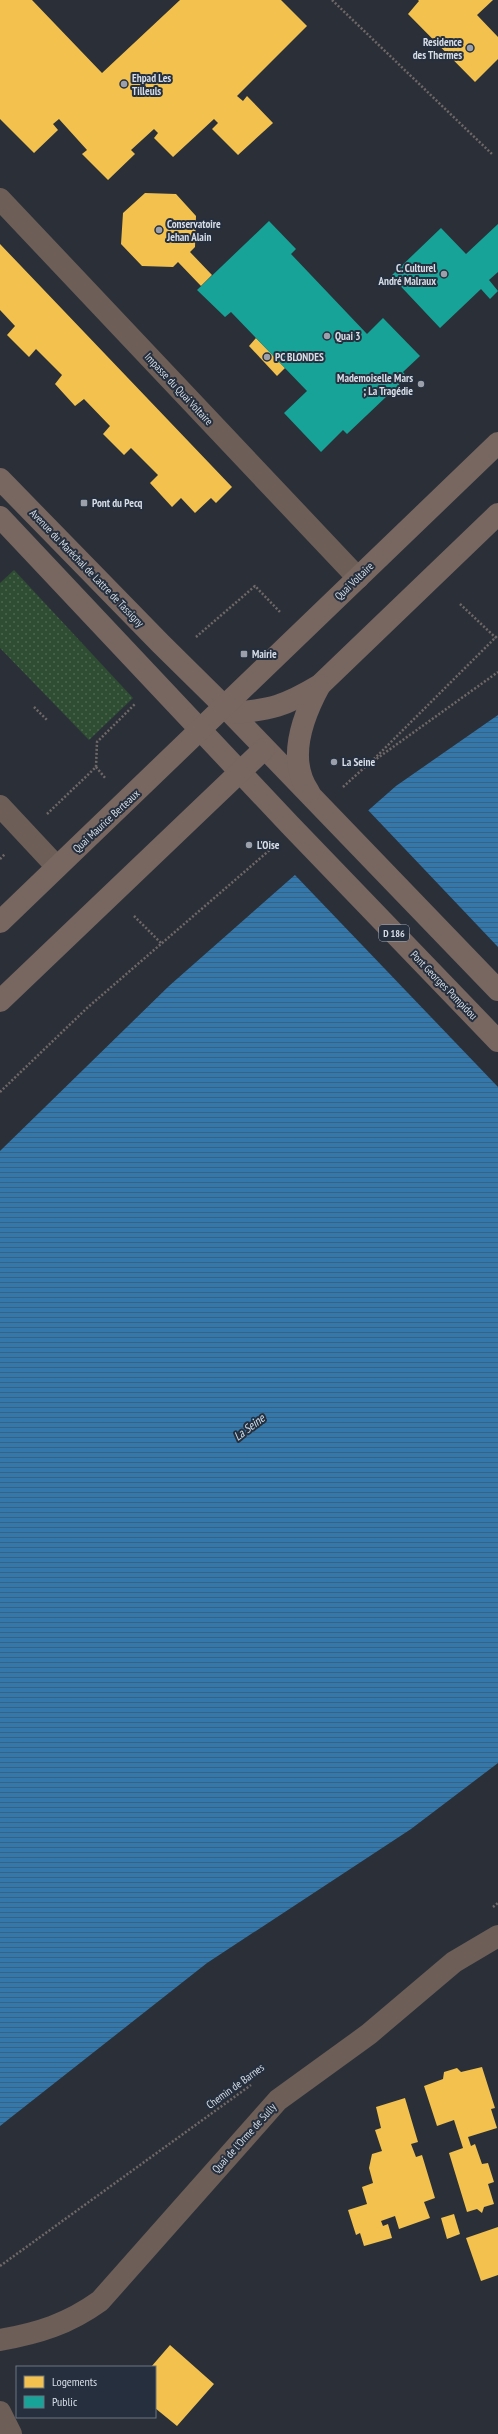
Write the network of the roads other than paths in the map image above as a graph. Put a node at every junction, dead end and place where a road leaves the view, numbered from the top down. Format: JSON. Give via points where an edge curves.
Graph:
{"nodes":[{"id":1,"x":0,"y":199,"type":"edge"},
{"id":2,"x":498,"y":443,"type":"edge"},
{"id":3,"x":0,"y":479,"type":"edge"},
{"id":4,"x":498,"y":514,"type":"edge"},
{"id":5,"x":0,"y":516,"type":"edge"},
{"id":6,"x":358,"y":578,"type":"junction"},
{"id":7,"x":320,"y":685,"type":"junction"},
{"id":8,"x":221,"y":716,"type":"junction"},
{"id":9,"x":264,"y":749,"type":"junction"},
{"id":10,"x":240,"y":771,"type":"junction"},
{"id":11,"x":316,"y":802,"type":"junction"},
{"id":12,"x":0,"y":806,"type":"edge"},
{"id":13,"x":57,"y":867,"type":"junction"},
{"id":14,"x":0,"y":922,"type":"edge"},
{"id":15,"x":498,"y":990,"type":"edge"},
{"id":16,"x":0,"y":1001,"type":"edge"},
{"id":17,"x":498,"y":1041,"type":"edge"},
{"id":18,"x":496,"y":1942,"type":"edge"},
{"id":19,"x":0,"y":2340,"type":"edge"},
{"id":20,"x":0,"y":2412,"type":"edge"},
{"id":21,"x":11,"y":2434,"type":"edge"}],
"edges":[{"from":1,"to":6,"type":"street","name":"Impasse du Quai Voltaire"},
{"from":2,"to":6,"type":"main road","name":"Quai Voltaire"},
{"from":3,"to":8,"type":"main road","name":"Avenue du Maréchal de Lattre de Tassigny","via":[[174,658]]},
{"from":4,"to":7,"type":"main road"},
{"from":5,"to":10,"type":"main road","number":"D 186"},
{"from":6,"to":8,"type":"main road","name":"Quai Voltaire"},
{"from":7,"to":8,"type":"main road","via":[[271,709]]},
{"from":7,"to":11,"type":"main road","via":[[304,716],[298,753],[303,780]]},
{"from":8,"to":9,"type":"main road","name":"Avenue du Maréchal de Lattre de Tassigny"},
{"from":8,"to":13,"type":"main road","name":"Quai Maurice Berteaux"},
{"from":9,"to":10,"type":"main road"},
{"from":9,"to":11,"type":"main road","name":"Avenue du Maréchal de Lattre de Tassigny"},
{"from":10,"to":16,"type":"main road"},
{"from":10,"to":17,"type":"main road","name":"Pont Georges Pompidou","number":"D 186"},
{"from":11,"to":15,"type":"main road"},
{"from":12,"to":13,"type":"street"},
{"from":13,"to":14,"type":"main road","name":"Quai Maurice Berteaux"},
{"from":18,"to":19,"type":"street","name":"Quai de l'Orme de Sully","via":[[454,1962],[375,2030],[278,2100],[100,2301],[65,2323],[39,2332]]},
{"from":20,"to":21,"type":"street"}]}
